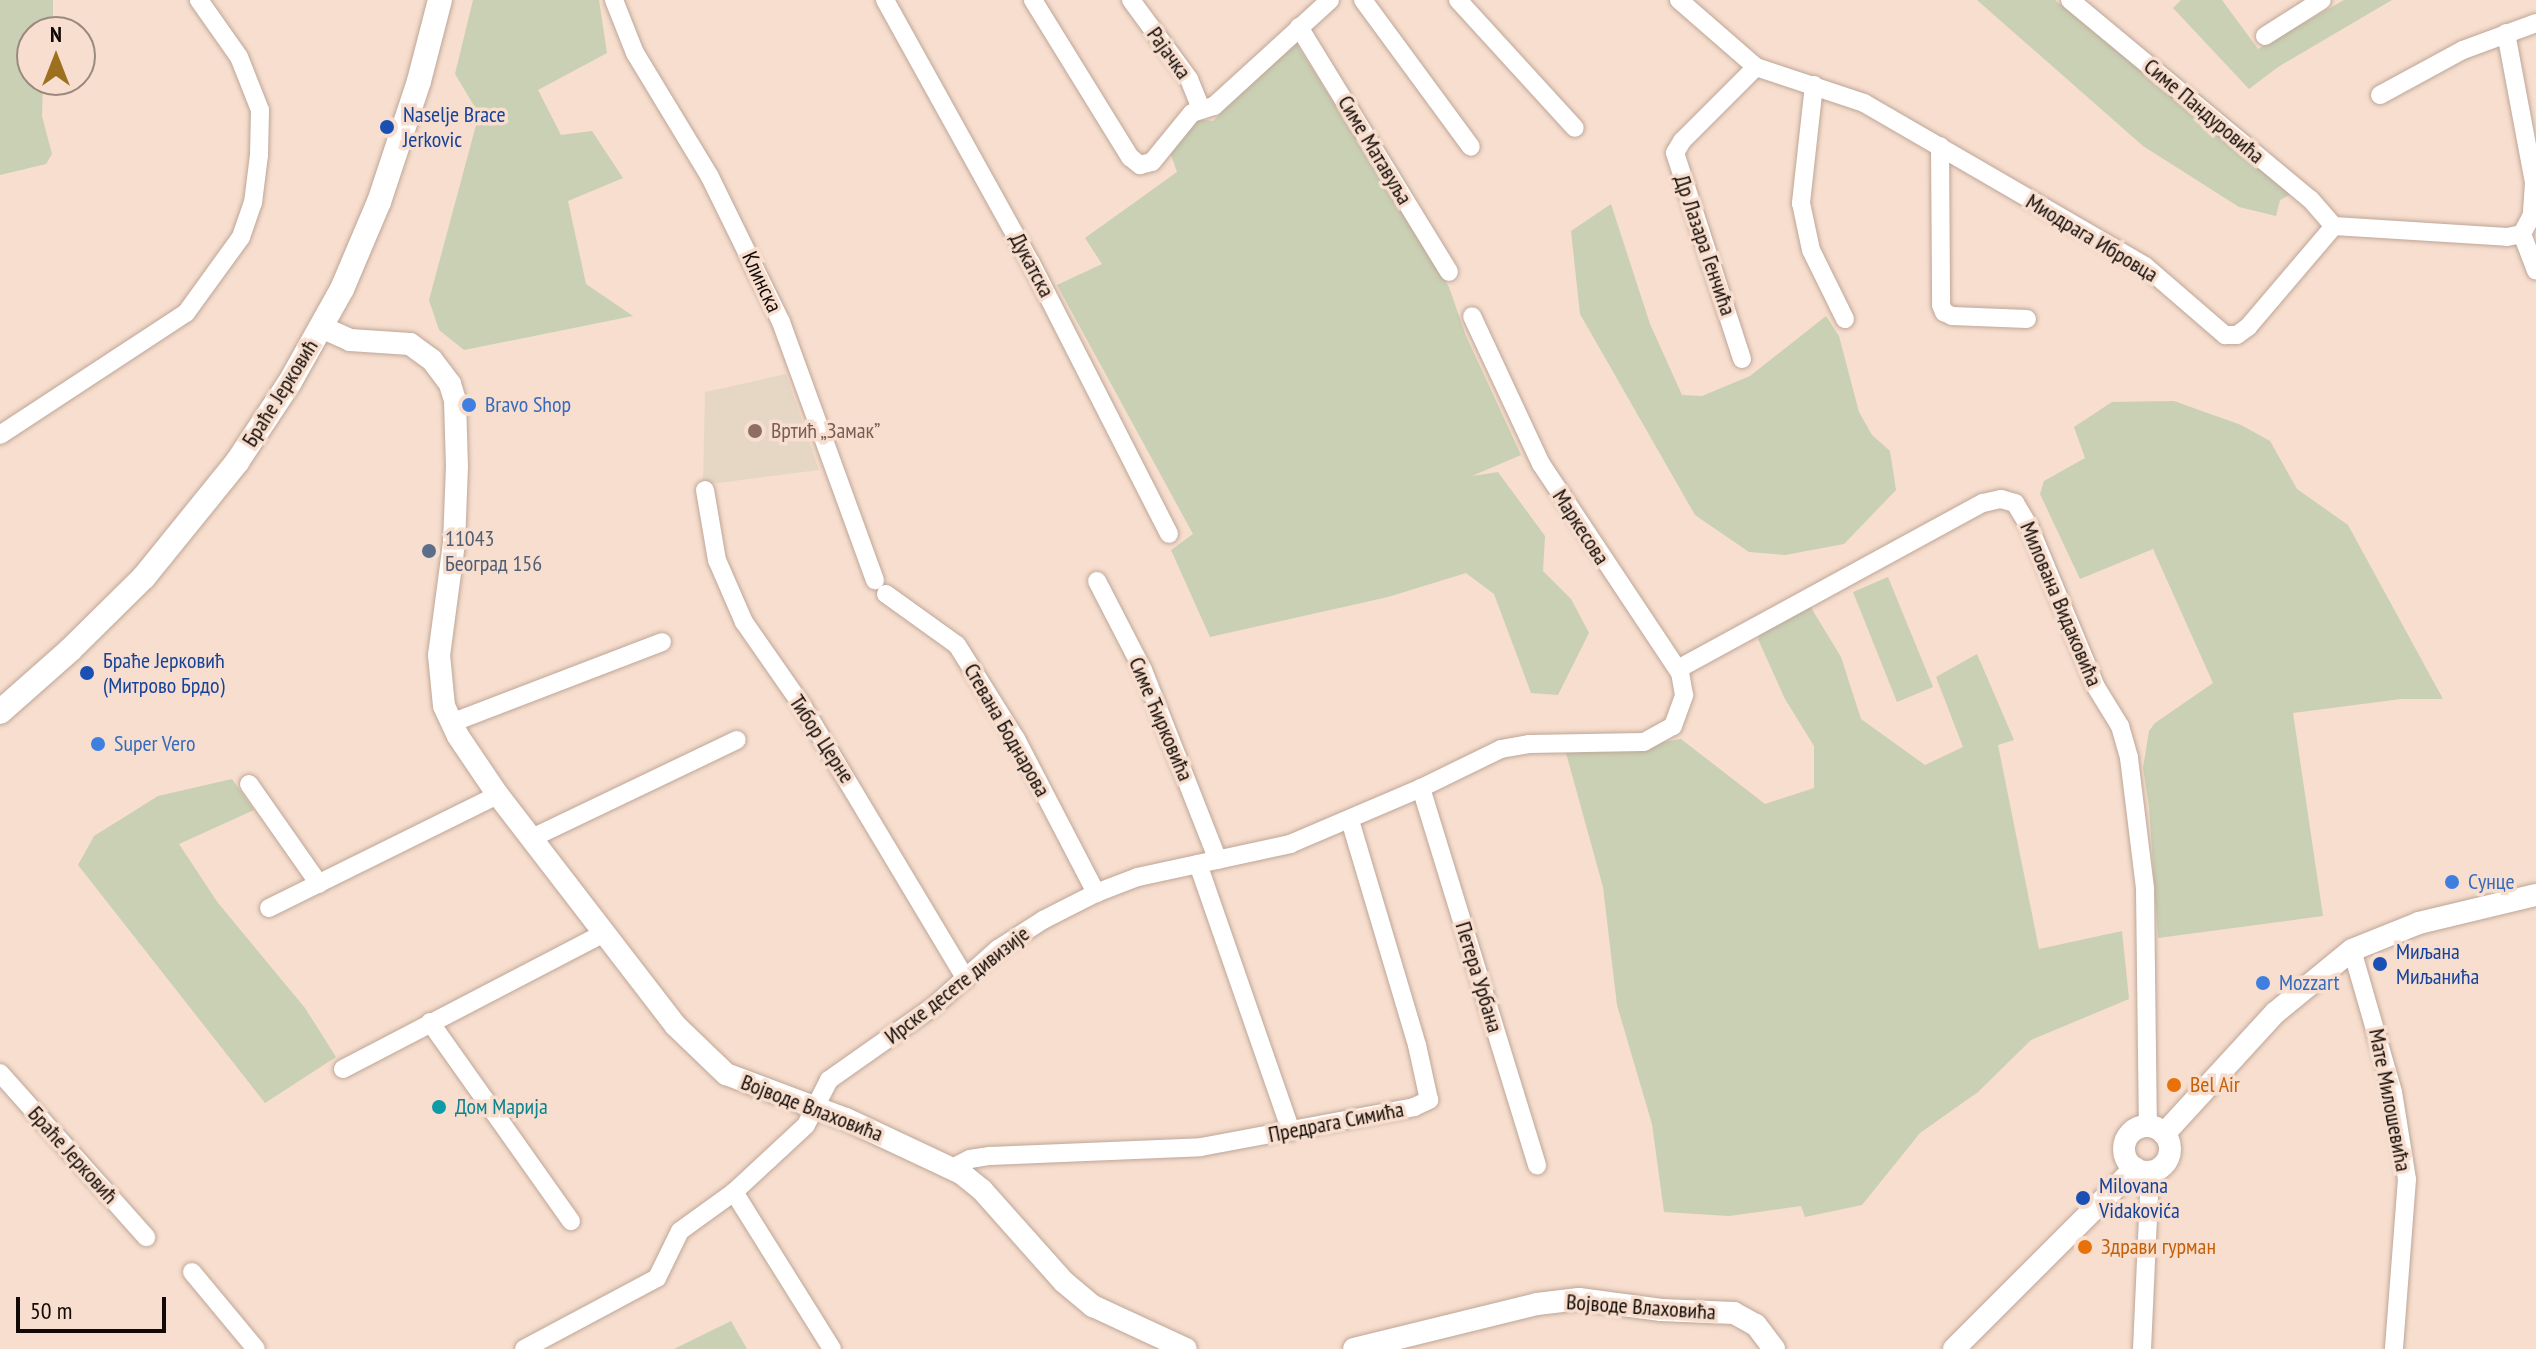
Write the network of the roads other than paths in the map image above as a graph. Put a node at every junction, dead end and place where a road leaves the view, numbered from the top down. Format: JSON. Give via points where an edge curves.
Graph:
{"nodes":[{"id":1,"x":199,"y":0,"type":"edge"},
{"id":2,"x":440,"y":0,"type":"edge"},
{"id":3,"x":614,"y":0,"type":"edge"},
{"id":4,"x":885,"y":0,"type":"edge"},
{"id":5,"x":1033,"y":0,"type":"edge"},
{"id":6,"x":1131,"y":0,"type":"edge"},
{"id":7,"x":1330,"y":0,"type":"edge"},
{"id":8,"x":1363,"y":0,"type":"edge"},
{"id":9,"x":1458,"y":0,"type":"edge"},
{"id":10,"x":1679,"y":0,"type":"edge"},
{"id":11,"x":2070,"y":0,"type":"edge"},
{"id":12,"x":2322,"y":0,"type":"edge"},
{"id":13,"x":2536,"y":23,"type":"edge"},
{"id":14,"x":1299,"y":27,"type":"junction"},
{"id":15,"x":2506,"y":33,"type":"junction"},
{"id":16,"x":2265,"y":36,"type":"dead end"},
{"id":17,"x":1756,"y":67,"type":"junction"},
{"id":18,"x":1814,"y":85,"type":"junction"},
{"id":19,"x":2380,"y":95,"type":"dead end"},
{"id":20,"x":1201,"y":109,"type":"junction"},
{"id":21,"x":1575,"y":128,"type":"dead end"},
{"id":22,"x":1940,"y":146,"type":"junction"},
{"id":23,"x":1471,"y":147,"type":"dead end"},
{"id":24,"x":2334,"y":226,"type":"junction"},
{"id":25,"x":2522,"y":234,"type":"junction"},
{"id":26,"x":2536,"y":270,"type":"edge"},
{"id":27,"x":1449,"y":272,"type":"dead end"},
{"id":28,"x":1472,"y":316,"type":"dead end"},
{"id":29,"x":1845,"y":319,"type":"dead end"},
{"id":30,"x":2027,"y":319,"type":"dead end"},
{"id":31,"x":321,"y":327,"type":"junction"},
{"id":32,"x":1742,"y":359,"type":"dead end"},
{"id":33,"x":0,"y":435,"type":"edge"},
{"id":34,"x":705,"y":490,"type":"dead end"},
{"id":35,"x":1169,"y":534,"type":"dead end"},
{"id":36,"x":1097,"y":581,"type":"dead end"},
{"id":37,"x":880,"y":587,"type":"joint"},
{"id":38,"x":662,"y":642,"type":"dead end"},
{"id":39,"x":1678,"y":669,"type":"junction"},
{"id":40,"x":0,"y":712,"type":"edge"},
{"id":41,"x":451,"y":723,"type":"junction"},
{"id":42,"x":737,"y":740,"type":"dead end"},
{"id":43,"x":249,"y":784,"type":"dead end"},
{"id":44,"x":1421,"y":788,"type":"junction"},
{"id":45,"x":498,"y":795,"type":"junction"},
{"id":46,"x":1350,"y":820,"type":"junction"},
{"id":47,"x":532,"y":838,"type":"junction"},
{"id":48,"x":1218,"y":860,"type":"junction"},
{"id":49,"x":1198,"y":864,"type":"junction"},
{"id":50,"x":319,"y":884,"type":"junction"},
{"id":51,"x":1096,"y":893,"type":"junction"},
{"id":52,"x":2536,"y":895,"type":"edge"},
{"id":53,"x":269,"y":908,"type":"dead end"},
{"id":54,"x":604,"y":933,"type":"junction"},
{"id":55,"x":2352,"y":950,"type":"junction"},
{"id":56,"x":966,"y":979,"type":"junction"},
{"id":57,"x":430,"y":1022,"type":"junction"},
{"id":58,"x":343,"y":1069,"type":"dead end"},
{"id":59,"x":0,"y":1073,"type":"edge"},
{"id":60,"x":816,"y":1107,"type":"junction"},
{"id":61,"x":2156,"y":1130,"type":"junction"},
{"id":62,"x":1291,"y":1131,"type":"junction"},
{"id":63,"x":1537,"y":1166,"type":"dead end"},
{"id":64,"x":952,"y":1168,"type":"junction"},
{"id":65,"x":2142,"y":1170,"type":"junction"},
{"id":66,"x":734,"y":1192,"type":"junction"},
{"id":67,"x":571,"y":1221,"type":"dead end"},
{"id":68,"x":146,"y":1237,"type":"dead end"},
{"id":69,"x":192,"y":1272,"type":"dead end"},
{"id":70,"x":256,"y":1349,"type":"edge"},
{"id":71,"x":524,"y":1349,"type":"edge"},
{"id":72,"x":832,"y":1349,"type":"edge"},
{"id":73,"x":1186,"y":1349,"type":"edge"},
{"id":74,"x":1354,"y":1349,"type":"edge"},
{"id":75,"x":1774,"y":1349,"type":"edge"},
{"id":76,"x":1954,"y":1349,"type":"edge"},
{"id":77,"x":2142,"y":1349,"type":"edge"},
{"id":78,"x":2394,"y":1349,"type":"edge"}],
"edges":[{"from":1,"to":33,"type":"street","via":[[239,57],[260,110],[253,203],[241,237],[186,313]]},
{"from":2,"to":31,"type":"main road","name":"Браће Јерковић","via":[[387,179],[359,252]]},
{"from":3,"to":37,"type":"street","name":"Клинска","via":[[635,53],[710,177],[781,322]]},
{"from":4,"to":35,"type":"street","name":"Дукатска","via":[[1031,263]]},
{"from":5,"to":20,"type":"street","via":[[1140,165],[1152,162]]},
{"from":6,"to":20,"type":"street","name":"Рајачка","via":[[1189,79]]},
{"from":7,"to":14,"type":"street"},
{"from":8,"to":23,"type":"street"},
{"from":9,"to":21,"type":"street"},
{"from":10,"to":17,"type":"street","name":"Миодрага Ибровца"},
{"from":11,"to":24,"type":"street","name":"Симе Пандуровића","via":[[2311,200]]},
{"from":12,"to":16,"type":"street"},
{"from":13,"to":15,"type":"street"},
{"from":14,"to":20,"type":"street","via":[[1214,106]]},
{"from":14,"to":27,"type":"street","name":"Симе Матавуља"},
{"from":15,"to":19,"type":"street"},
{"from":15,"to":25,"type":"street","via":[[2534,183],[2532,215]]},
{"from":17,"to":18,"type":"street","name":"Миодрага Ибровца"},
{"from":17,"to":32,"type":"street","name":"Др Лазара Генчића","via":[[1675,153]]},
{"from":18,"to":22,"type":"street","name":"Миодрага Ибровца","via":[[1864,103]]},
{"from":18,"to":29,"type":"street","via":[[1801,203],[1811,250]]},
{"from":22,"to":24,"type":"street","name":"Миодрага Ибровца","via":[[2145,266],[2225,335],[2248,327]]},
{"from":22,"to":30,"type":"street","via":[[1944,312]]},
{"from":24,"to":25,"type":"street"},
{"from":25,"to":26,"type":"street"},
{"from":28,"to":39,"type":"street","name":"Маркесова","via":[[1541,464]]},
{"from":31,"to":40,"type":"main road","name":"Браће Јерковић","via":[[264,422],[197,516],[109,614]]},
{"from":31,"to":41,"type":"street","name":"Војводе Влаховића","via":[[350,340],[410,344],[432,360],[453,391],[457,502],[438,673]]},
{"from":34,"to":56,"type":"street","name":"Тибор Церне","via":[[717,560],[744,622],[819,734]]},
{"from":36,"to":48,"type":"street","name":"Симе Ћирковића","via":[[1143,670]]},
{"from":37,"to":51,"type":"street","name":"Стевана Боднарова","via":[[957,645],[1016,739]]},
{"from":38,"to":41,"type":"street"},
{"from":39,"to":44,"type":"street","name":"Ирске десете дивизије","via":[[1684,695],[1677,721],[1654,739],[1516,745]]},
{"from":39,"to":61,"type":"street","name":"Милована Видаковића","via":[[1983,503],[2015,503],[2096,687],[2120,726],[2129,758],[2145,889]]},
{"from":41,"to":45,"type":"street","name":"Војводе Влаховића"},
{"from":42,"to":47,"type":"street"},
{"from":43,"to":50,"type":"street"},
{"from":44,"to":46,"type":"street","name":"Ирске десете дивизије"},
{"from":44,"to":63,"type":"street","name":"Петера Урбана"},
{"from":45,"to":47,"type":"street","name":"Војводе Влаховића"},
{"from":45,"to":50,"type":"street"},
{"from":46,"to":48,"type":"street","name":"Ирске десете дивизије","via":[[1280,848]]},
{"from":46,"to":62,"type":"street","name":"Предрага Симића","via":[[1430,1094],[1423,1105]]},
{"from":47,"to":54,"type":"street","name":"Војводе Влаховића"},
{"from":48,"to":49,"type":"street","name":"Ирске десете дивизије"},
{"from":49,"to":51,"type":"street","name":"Ирске десете дивизије"},
{"from":49,"to":62,"type":"street"},
{"from":50,"to":53,"type":"street"},
{"from":51,"to":56,"type":"street","name":"Ирске десете дивизије","via":[[1021,933]]},
{"from":52,"to":55,"type":"street","via":[[2419,923]]},
{"from":54,"to":57,"type":"street"},
{"from":54,"to":60,"type":"street","name":"Војводе Влаховића","via":[[675,1025],[716,1068]]},
{"from":55,"to":61,"type":"street","via":[[2294,995]]},
{"from":55,"to":78,"type":"street","name":"Мате Милошевића","via":[[2393,1092],[2407,1179]]},
{"from":56,"to":60,"type":"street","name":"Ирске десете дивизије","via":[[829,1080]]},
{"from":57,"to":58,"type":"street"},
{"from":57,"to":67,"type":"street"},
{"from":59,"to":68,"type":"street","name":"Браће Јерковић"},
{"from":60,"to":64,"type":"street","name":"Војводе Влаховића"},
{"from":60,"to":66,"type":"street","name":"Ирске десете дивизије","via":[[806,1125]]},
{"from":61,"to":65,"type":"street","via":[[2169,1145],[2168,1157],[2161,1167]]},
{"from":61,"to":65,"type":"street","via":[[2135,1129],[2126,1139],[2124,1152]]},
{"from":62,"to":64,"type":"street","name":"Предрага Симића","via":[[1201,1147],[990,1156]]},
{"from":64,"to":73,"type":"street","name":"Војводе Влаховића","via":[[982,1190],[1093,1306]]},
{"from":65,"to":76,"type":"street"},
{"from":65,"to":77,"type":"street"},
{"from":66,"to":71,"type":"street","name":"Ирске десете дивизије","via":[[680,1231],[662,1270],[649,1284]]},
{"from":66,"to":72,"type":"street"},
{"from":69,"to":70,"type":"street"},
{"from":74,"to":75,"type":"street","name":"Војводе Влаховића","via":[[1537,1304],[1579,1299],[1734,1313],[1756,1325]]}]}
